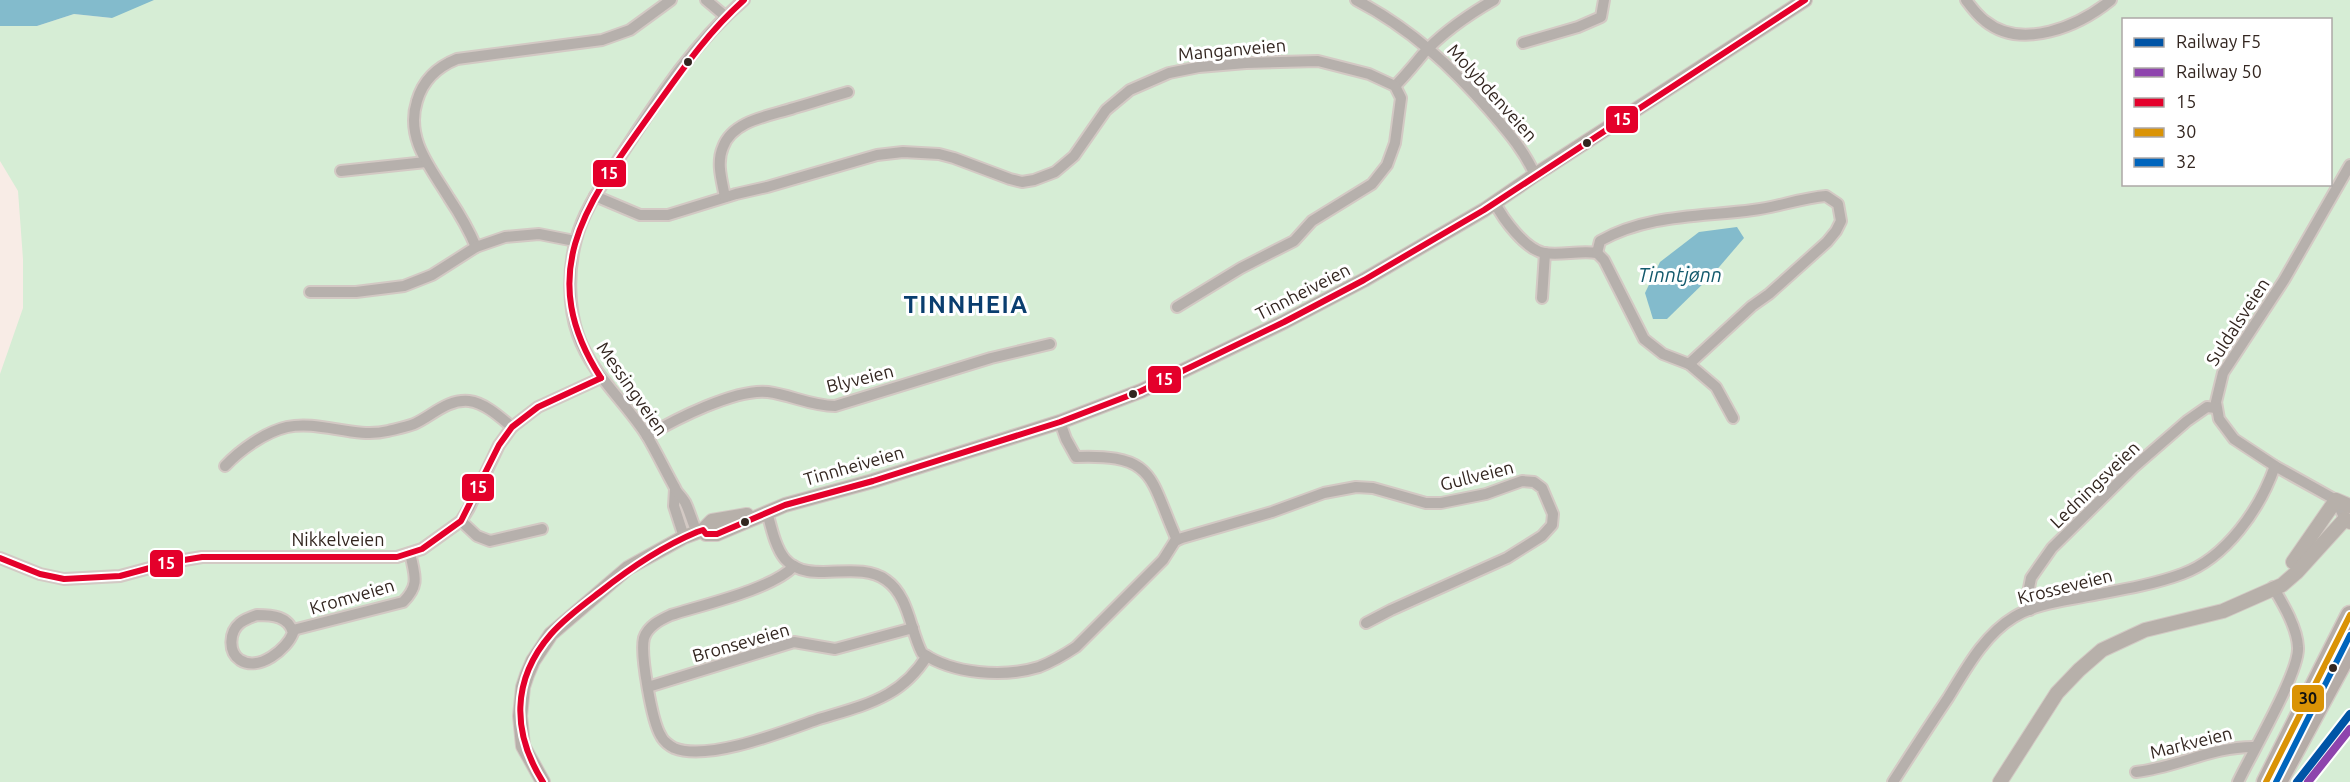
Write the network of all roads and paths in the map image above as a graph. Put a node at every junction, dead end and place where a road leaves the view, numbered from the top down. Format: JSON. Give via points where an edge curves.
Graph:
{"nodes":[{"id":1,"x":671,"y":0,"type":"edge"},
{"id":2,"x":706,"y":0,"type":"edge"},
{"id":3,"x":744,"y":0,"type":"edge"},
{"id":4,"x":1356,"y":0,"type":"edge"},
{"id":5,"x":1494,"y":0,"type":"edge"},
{"id":6,"x":1604,"y":0,"type":"edge"},
{"id":7,"x":1805,"y":0,"type":"edge"},
{"id":8,"x":1966,"y":0,"type":"edge"},
{"id":9,"x":2111,"y":0,"type":"edge"},
{"id":10,"x":725,"y":16,"type":"junction"},
{"id":11,"x":1523,"y":43,"type":"dead end"},
{"id":12,"x":1429,"y":48,"type":"junction"},
{"id":13,"x":1395,"y":87,"type":"junction"},
{"id":14,"x":848,"y":92,"type":"dead end"},
{"id":15,"x":426,"y":162,"type":"junction"},
{"id":16,"x":2350,"y":165,"type":"edge"},
{"id":17,"x":341,"y":171,"type":"dead end"},
{"id":18,"x":1535,"y":175,"type":"junction"},
{"id":19,"x":596,"y":196,"type":"junction"},
{"id":20,"x":725,"y":197,"type":"junction"},
{"id":21,"x":1495,"y":203,"type":"junction"},
{"id":22,"x":575,"y":241,"type":"junction"},
{"id":23,"x":476,"y":247,"type":"junction"},
{"id":24,"x":1545,"y":253,"type":"junction"},
{"id":25,"x":1597,"y":253,"type":"junction"},
{"id":26,"x":310,"y":292,"type":"dead end"},
{"id":27,"x":1542,"y":297,"type":"dead end"},
{"id":28,"x":1177,"y":307,"type":"dead end"},
{"id":29,"x":1050,"y":344,"type":"dead end"},
{"id":30,"x":1689,"y":364,"type":"junction"},
{"id":31,"x":601,"y":378,"type":"junction"},
{"id":32,"x":2216,"y":408,"type":"junction"},
{"id":33,"x":1732,"y":418,"type":"dead end"},
{"id":34,"x":1060,"y":422,"type":"junction"},
{"id":35,"x":512,"y":427,"type":"junction"},
{"id":36,"x":647,"y":436,"type":"junction"},
{"id":37,"x":225,"y":466,"type":"dead end"},
{"id":38,"x":2279,"y":468,"type":"junction"},
{"id":39,"x":2336,"y":500,"type":"junction"},
{"id":40,"x":766,"y":512,"type":"junction"},
{"id":41,"x":2348,"y":516,"type":"edge"},
{"id":42,"x":461,"y":521,"type":"junction"},
{"id":43,"x":542,"y":529,"type":"dead end"},
{"id":44,"x":695,"y":533,"type":"junction"},
{"id":45,"x":1177,"y":540,"type":"junction"},
{"id":46,"x":410,"y":554,"type":"junction"},
{"id":47,"x":0,"y":558,"type":"edge"},
{"id":48,"x":794,"y":566,"type":"junction"},
{"id":49,"x":2273,"y":587,"type":"junction"},
{"id":50,"x":2030,"y":610,"type":"junction"},
{"id":51,"x":2350,"y":615,"type":"edge"},
{"id":52,"x":1366,"y":624,"type":"dead end"},
{"id":53,"x":913,"y":628,"type":"junction"},
{"id":54,"x":293,"y":630,"type":"junction"},
{"id":55,"x":2350,"y":649,"type":"edge"},
{"id":56,"x":927,"y":656,"type":"junction"},
{"id":57,"x":648,"y":687,"type":"junction"},
{"id":58,"x":2254,"y":747,"type":"junction"},
{"id":59,"x":2136,"y":772,"type":"dead end"},
{"id":60,"x":543,"y":782,"type":"edge"},
{"id":61,"x":1893,"y":782,"type":"edge"},
{"id":62,"x":2000,"y":782,"type":"edge"},
{"id":63,"x":2238,"y":782,"type":"edge"},
{"id":64,"x":2266,"y":782,"type":"edge"},
{"id":65,"x":2278,"y":782,"type":"edge"}],
"edges":[{"from":1,"to":15,"type":"street","via":[[630,30],[602,40],[472,56],[445,64],[426,80],[415,106],[414,129]]},
{"from":2,"to":10,"type":"street"},
{"from":3,"to":10,"type":"street","name":"Messingveien"},
{"from":4,"to":12,"type":"street","name":"Molybdenveien"},
{"from":5,"to":12,"type":"street","via":[[1449,29]]},
{"from":6,"to":11,"type":"street","via":[[1600,17]]},
{"from":7,"to":18,"type":"street","name":"Tinnheiveien"},
{"from":8,"to":9,"type":"street","via":[[1990,25],[2024,35],[2061,28]]},
{"from":10,"to":19,"type":"street","name":"Messingveien","via":[[689,58]]},
{"from":12,"to":13,"type":"street"},
{"from":12,"to":18,"type":"street","name":"Molybdenveien","via":[[1467,84],[1504,128]]},
{"from":13,"to":20,"type":"street","name":"Manganveien","via":[[1369,74],[1318,61],[1185,69],[1142,84],[1117,99],[1074,156],[1055,172],[1034,180],[1010,179],[947,156],[903,152],[877,155]]},
{"from":13,"to":28,"type":"street","via":[[1401,98],[1395,143],[1387,165],[1372,184],[1312,221],[1294,241]]},
{"from":14,"to":20,"type":"street","via":[[737,129],[720,156]]},
{"from":15,"to":17,"type":"street"},
{"from":15,"to":23,"type":"street"},
{"from":16,"to":32,"type":"street","name":"Suldalsveien","via":[[2284,280],[2223,373]]},
{"from":18,"to":21,"type":"street","name":"Tinnheiveien"},
{"from":19,"to":20,"type":"street","name":"Manganveien","via":[[654,216]]},
{"from":19,"to":22,"type":"street","name":"Messingveien"},
{"from":21,"to":24,"type":"street","via":[[1523,240]]},
{"from":21,"to":34,"type":"street","name":"Tinnheiveien","via":[[1391,266],[1284,322],[1151,386]]},
{"from":22,"to":23,"type":"street","via":[[524,234]]},
{"from":22,"to":31,"type":"street","name":"Messingveien","via":[[571,286],[574,320],[589,360]]},
{"from":23,"to":26,"type":"street","via":[[432,275],[404,286]]},
{"from":24,"to":25,"type":"street"},
{"from":24,"to":27,"type":"street"},
{"from":25,"to":30,"type":"street","via":[[1644,339],[1662,354]]},
{"from":25,"to":30,"type":"street","via":[[1600,241],[1611,235],[1665,219],[1753,210],[1826,196],[1838,204],[1841,221],[1827,242]]},
{"from":29,"to":36,"type":"street","name":"Blyveien","via":[[836,406],[753,393],[687,414]]},
{"from":30,"to":33,"type":"street","via":[[1716,387]]},
{"from":31,"to":35,"type":"street","name":"Nikkelveien","via":[[538,407]]},
{"from":31,"to":36,"type":"street","name":"Messingveien"},
{"from":32,"to":38,"type":"street","via":[[2234,439]]},
{"from":32,"to":50,"type":"street","name":"Ledningsveien","via":[[2207,407],[2187,421],[2052,548],[2031,578]]},
{"from":34,"to":40,"type":"street","name":"Tinnheiveien"},
{"from":34,"to":45,"type":"street","via":[[1076,457],[1124,460],[1148,475]]},
{"from":35,"to":37,"type":"street","via":[[480,404],[454,402],[414,424],[386,432],[285,428],[256,441]]},
{"from":35,"to":42,"type":"street","name":"Nikkelveien"},
{"from":36,"to":44,"type":"street","name":"Messingveien","via":[[675,489],[674,506]]},
{"from":38,"to":39,"type":"street"},
{"from":38,"to":50,"type":"street","name":"Krosseveien","via":[[2235,535],[2197,567],[2165,579]]},
{"from":39,"to":41,"type":"street"},
{"from":39,"to":49,"type":"street"},
{"from":40,"to":44,"type":"street","name":"Tinnheiveien","via":[[717,534]]},
{"from":40,"to":48,"type":"street","via":[[781,551]]},
{"from":41,"to":49,"type":"street","via":[[2292,577]]},
{"from":42,"to":43,"type":"street","via":[[477,536],[490,541]]},
{"from":42,"to":46,"type":"street","name":"Nikkelveien"},
{"from":44,"to":60,"type":"street","name":"Tinnheiveien","via":[[628,568],[551,634],[533,661],[523,687],[521,730],[523,746]]},
{"from":45,"to":52,"type":"street","name":"Gullveien","via":[[1356,486],[1433,503],[1479,496],[1522,481],[1534,482],[1542,488],[1553,514],[1552,525],[1542,536],[1507,558]]},
{"from":45,"to":56,"type":"street","via":[[1163,560],[1084,640],[1054,661],[1025,670],[999,672],[942,664]]},
{"from":46,"to":47,"type":"street","name":"Nikkelveien","via":[[385,558],[202,557],[120,576],[64,579]]},
{"from":46,"to":54,"type":"street","name":"Kromveien","via":[[416,581],[414,592],[403,602]]},
{"from":48,"to":53,"type":"street","via":[[821,572],[875,573],[898,593]]},
{"from":48,"to":57,"type":"street","via":[[763,585],[659,621],[644,639]]},
{"from":49,"to":58,"type":"street","name":"Markveien","via":[[2296,635],[2298,655]]},
{"from":49,"to":62,"type":"street","via":[[2223,611],[2145,630],[2102,650],[2057,693]]},
{"from":50,"to":61,"type":"street","name":"Krosseveien","via":[[2015,616],[1991,635]]},
{"from":51,"to":64,"type":"highway"},
{"from":53,"to":56,"type":"street","via":[[917,643]]},
{"from":53,"to":57,"type":"street","name":"Bronseveien","via":[[835,649],[794,642]]},
{"from":54,"to":54,"type":"street","name":"Kromveien","via":[[278,617],[257,615],[238,625],[231,641],[232,650],[246,662],[269,658],[289,642]]},
{"from":55,"to":65,"type":"highway"},
{"from":56,"to":57,"type":"street","via":[[900,686],[886,695],[738,745],[700,751],[672,747],[662,738]]},
{"from":58,"to":59,"type":"street","name":"Markveien","via":[[2218,751]]},
{"from":58,"to":63,"type":"street","name":"Markveien"}]}
